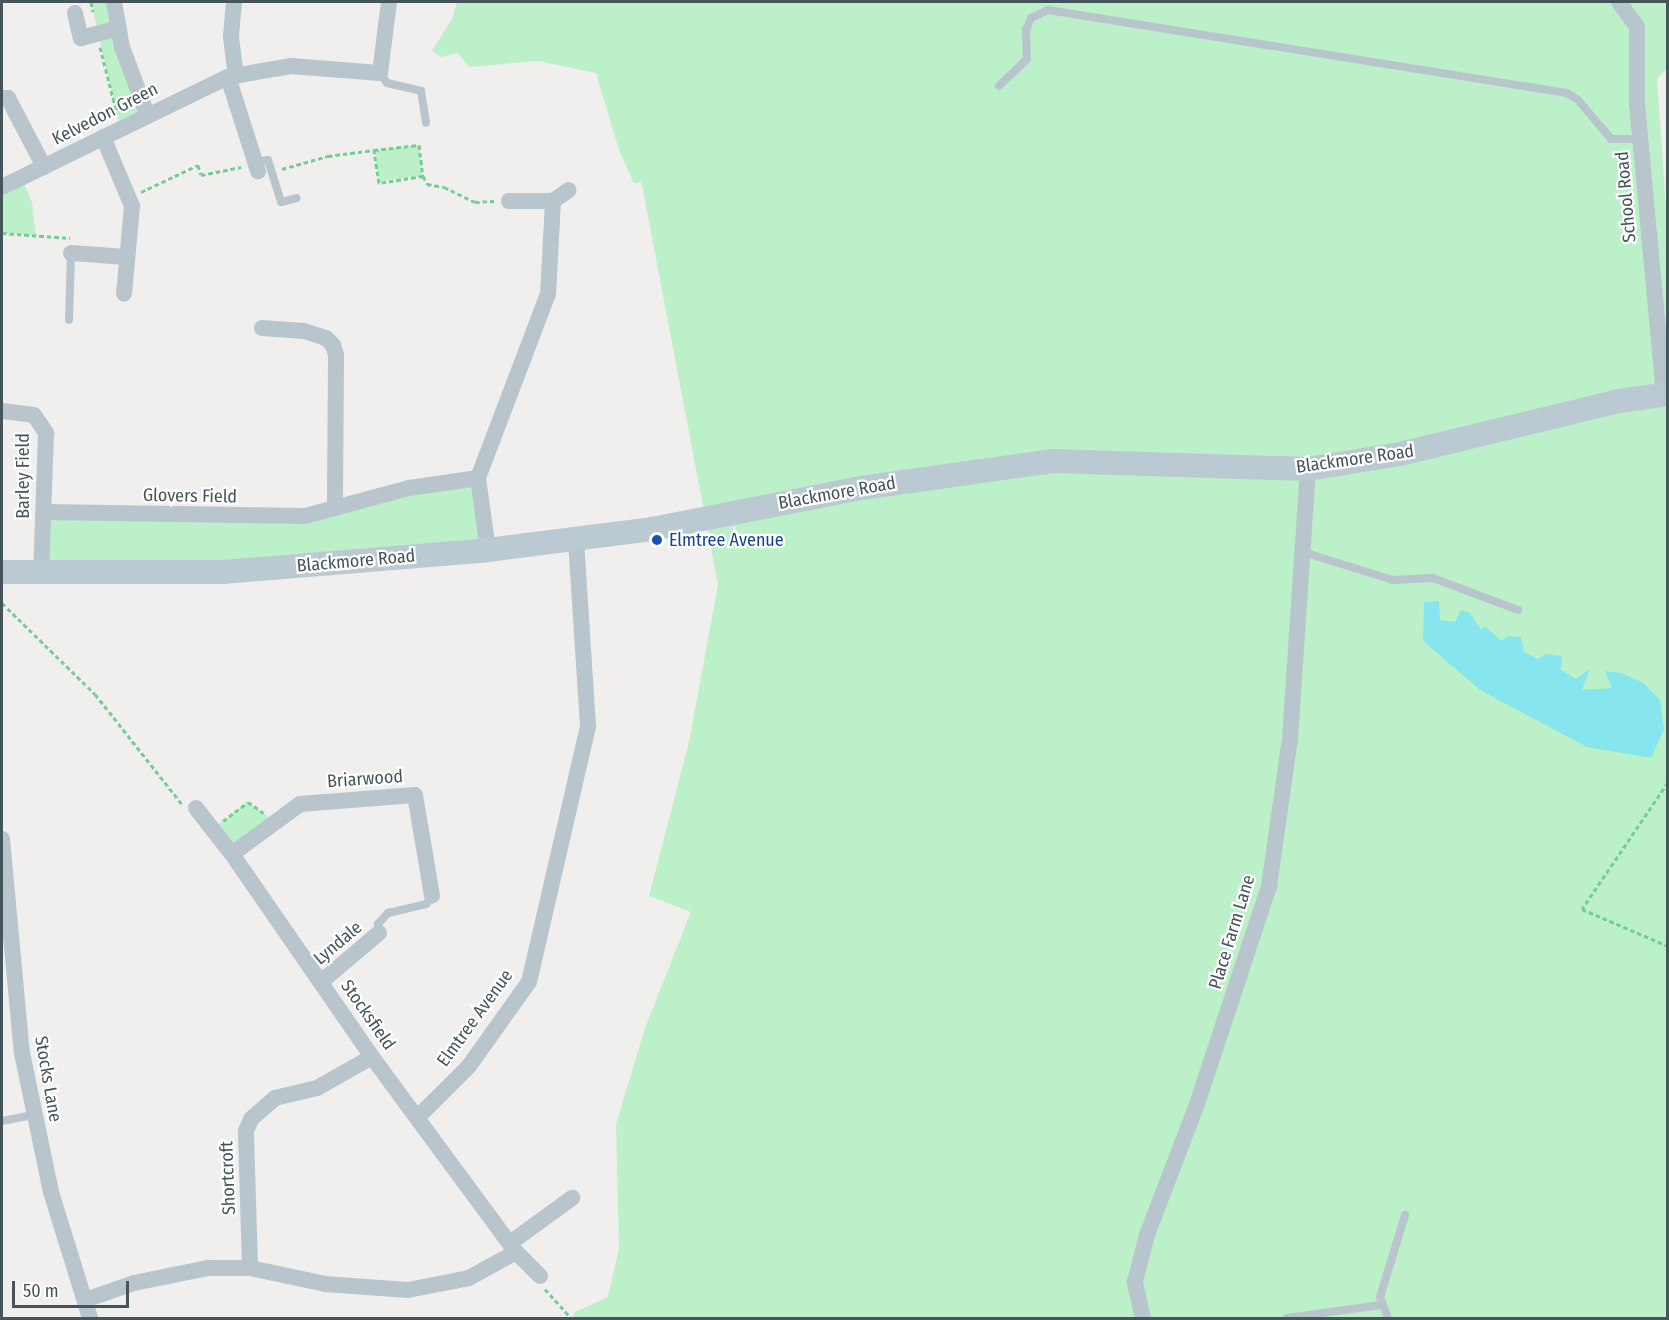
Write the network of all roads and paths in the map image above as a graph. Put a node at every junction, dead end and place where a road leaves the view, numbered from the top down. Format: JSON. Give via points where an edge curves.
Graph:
{"nodes":[{"id":1,"x":91,"y":2,"type":"edge"},
{"id":2,"x":114,"y":2,"type":"edge"},
{"id":3,"x":234,"y":2,"type":"edge"},
{"id":4,"x":389,"y":2,"type":"edge"},
{"id":5,"x":1619,"y":2,"type":"edge"},
{"id":6,"x":75,"y":13,"type":"dead end"},
{"id":7,"x":119,"y":28,"type":"junction"},
{"id":8,"x":96,"y":34,"type":"junction"},
{"id":9,"x":380,"y":74,"type":"junction"},
{"id":10,"x":232,"y":77,"type":"junction"},
{"id":11,"x":999,"y":86,"type":"dead end"},
{"id":12,"x":2,"y":98,"type":"edge"},
{"id":13,"x":147,"y":114,"type":"junction"},
{"id":14,"x":426,"y":123,"type":"dead end"},
{"id":15,"x":120,"y":127,"type":"junction"},
{"id":16,"x":103,"y":137,"type":"junction"},
{"id":17,"x":1640,"y":139,"type":"junction"},
{"id":18,"x":374,"y":150,"type":"junction"},
{"id":19,"x":44,"y":167,"type":"junction"},
{"id":20,"x":261,"y":169,"type":"junction"},
{"id":21,"x":423,"y":176,"type":"junction"},
{"id":22,"x":2,"y":187,"type":"edge"},
{"id":23,"x":569,"y":190,"type":"dead end"},
{"id":24,"x":129,"y":198,"type":"junction"},
{"id":25,"x":297,"y":198,"type":"dead end"},
{"id":26,"x":509,"y":201,"type":"joint"},
{"id":27,"x":553,"y":201,"type":"junction"},
{"id":28,"x":2,"y":233,"type":"edge"},
{"id":29,"x":71,"y":253,"type":"junction"},
{"id":30,"x":127,"y":256,"type":"junction"},
{"id":31,"x":123,"y":294,"type":"dead end"},
{"id":32,"x":69,"y":320,"type":"dead end"},
{"id":33,"x":262,"y":328,"type":"dead end"},
{"id":34,"x":1666,"y":394,"type":"edge"},
{"id":35,"x":2,"y":411,"type":"edge"},
{"id":36,"x":1308,"y":469,"type":"junction"},
{"id":37,"x":478,"y":478,"type":"junction"},
{"id":38,"x":335,"y":507,"type":"junction"},
{"id":39,"x":44,"y":512,"type":"junction"},
{"id":40,"x":576,"y":540,"type":"junction"},
{"id":41,"x":488,"y":550,"type":"junction"},
{"id":42,"x":1303,"y":552,"type":"junction"},
{"id":43,"x":2,"y":572,"type":"edge"},
{"id":44,"x":41,"y":574,"type":"junction"},
{"id":45,"x":2,"y":603,"type":"edge"},
{"id":46,"x":1518,"y":609,"type":"dead end"},
{"id":47,"x":1668,"y":782,"type":"edge"},
{"id":48,"x":196,"y":808,"type":"joint"},
{"id":49,"x":274,"y":821,"type":"junction"},
{"id":50,"x":212,"y":829,"type":"junction"},
{"id":51,"x":2,"y":839,"type":"edge"},
{"id":52,"x":232,"y":854,"type":"junction"},
{"id":53,"x":432,"y":896,"type":"joint"},
{"id":54,"x":379,"y":933,"type":"joint"},
{"id":55,"x":1668,"y":946,"type":"edge"},
{"id":56,"x":7,"y":960,"type":"edge"},
{"id":57,"x":321,"y":982,"type":"junction"},
{"id":58,"x":372,"y":1057,"type":"junction"},
{"id":59,"x":34,"y":1115,"type":"junction"},
{"id":60,"x":418,"y":1116,"type":"junction"},
{"id":61,"x":2,"y":1121,"type":"edge"},
{"id":62,"x":572,"y":1198,"type":"dead end"},
{"id":63,"x":1405,"y":1215,"type":"dead end"},
{"id":64,"x":513,"y":1247,"type":"junction"},
{"id":65,"x":250,"y":1268,"type":"junction"},
{"id":66,"x":540,"y":1276,"type":"joint"},
{"id":67,"x":85,"y":1300,"type":"junction"},
{"id":68,"x":1381,"y":1305,"type":"junction"},
{"id":69,"x":90,"y":1318,"type":"edge"},
{"id":70,"x":571,"y":1318,"type":"edge"},
{"id":71,"x":1143,"y":1318,"type":"edge"},
{"id":72,"x":1287,"y":1318,"type":"edge"},
{"id":73,"x":1388,"y":1318,"type":"edge"}],
"edges":[{"from":1,"to":8,"type":"path"},
{"from":2,"to":7,"type":"street"},
{"from":3,"to":10,"type":"street"},
{"from":4,"to":9,"type":"street"},
{"from":5,"to":17,"type":"street","name":"School Road","via":[[1637,27]]},
{"from":6,"to":8,"type":"street","via":[[81,38]]},
{"from":7,"to":8,"type":"street"},
{"from":7,"to":13,"type":"street","via":[[132,82]]},
{"from":8,"to":15,"type":"path"},
{"from":9,"to":10,"type":"street","name":"Kelvedon Green","via":[[291,66]]},
{"from":9,"to":14,"type":"lane","via":[[387,83],[421,92]]},
{"from":10,"to":13,"type":"street","name":"Kelvedon Green"},
{"from":10,"to":20,"type":"street"},
{"from":11,"to":17,"type":"lane","via":[[1027,59],[1026,30],[1031,18],[1048,10],[1567,93],[1578,100],[1611,139]]},
{"from":12,"to":19,"type":"street","via":[[8,98]]},
{"from":13,"to":15,"type":"street","name":"Kelvedon Green"},
{"from":15,"to":16,"type":"street","name":"Kelvedon Green"},
{"from":16,"to":19,"type":"street","name":"Kelvedon Green"},
{"from":16,"to":24,"type":"street"},
{"from":17,"to":34,"type":"street","name":"School Road"},
{"from":18,"to":20,"type":"path"},
{"from":18,"to":21,"type":"path","via":[[419,145]]},
{"from":18,"to":21,"type":"path","via":[[379,183]]},
{"from":19,"to":22,"type":"street","name":"Kelvedon Green"},
{"from":20,"to":24,"type":"path","via":[[201,175],[198,165]]},
{"from":20,"to":25,"type":"lane","via":[[281,202]]},
{"from":21,"to":26,"type":"path","via":[[427,184],[444,187],[475,202]]},
{"from":23,"to":27,"type":"street"},
{"from":24,"to":30,"type":"street","via":[[132,225]]},
{"from":26,"to":27,"type":"street"},
{"from":27,"to":37,"type":"street","via":[[548,294]]},
{"from":28,"to":29,"type":"path","via":[[70,236]]},
{"from":29,"to":30,"type":"street"},
{"from":29,"to":32,"type":"lane"},
{"from":30,"to":31,"type":"street"},
{"from":33,"to":38,"type":"street","via":[[304,331],[326,338],[333,345]]},
{"from":34,"to":36,"type":"street","name":"Blackmore Road","via":[[1619,400],[1412,451]]},
{"from":35,"to":39,"type":"street","name":"Barley Field","via":[[34,415],[42,423],[46,445]]},
{"from":36,"to":40,"type":"street","name":"Blackmore Road","via":[[1108,460],[1011,465]]},
{"from":36,"to":42,"type":"street","name":"Place Farm Lane"},
{"from":37,"to":38,"type":"street","name":"Glovers Field","via":[[409,488]]},
{"from":37,"to":41,"type":"street"},
{"from":38,"to":39,"type":"street","name":"Glovers Field","via":[[305,516]]},
{"from":39,"to":44,"type":"street","name":"Barley Field"},
{"from":40,"to":41,"type":"street","name":"Blackmore Road"},
{"from":40,"to":60,"type":"street","name":"Elmtree Avenue","via":[[588,726],[528,982],[469,1066]]},
{"from":41,"to":44,"type":"street","name":"Blackmore Road","via":[[223,572]]},
{"from":42,"to":46,"type":"lane","via":[[1393,580],[1434,578]]},
{"from":42,"to":71,"type":"street","name":"Place Farm Lane","via":[[1290,739],[1269,886],[1196,1107],[1147,1235],[1135,1282]]},
{"from":43,"to":44,"type":"street","name":"Blackmore Road"},
{"from":45,"to":48,"type":"path","via":[[95,694],[187,810]]},
{"from":47,"to":55,"type":"path","via":[[1582,909]]},
{"from":48,"to":50,"type":"street","name":"Stocksfield"},
{"from":49,"to":50,"type":"path","via":[[248,802]]},
{"from":49,"to":52,"type":"street","name":"Briarwood"},
{"from":49,"to":53,"type":"street","name":"Briarwood","via":[[300,804],[415,795]]},
{"from":50,"to":52,"type":"street","name":"Stocksfield"},
{"from":51,"to":56,"type":"street","name":"Stocks Lane"},
{"from":52,"to":57,"type":"street","name":"Stocksfield"},
{"from":53,"to":54,"type":"lane","via":[[426,904],[388,913],[378,924]]},
{"from":54,"to":57,"type":"street","name":"Lyndale"},
{"from":56,"to":59,"type":"street","name":"Stocks Lane"},
{"from":57,"to":58,"type":"street","name":"Stocksfield"},
{"from":58,"to":60,"type":"street","name":"Stocksfield"},
{"from":58,"to":65,"type":"street","name":"Shortcroft","via":[[316,1088],[275,1098],[251,1119],[246,1131]]},
{"from":59,"to":61,"type":"lane"},
{"from":59,"to":67,"type":"street","name":"Stocks Lane","via":[[51,1192]]},
{"from":60,"to":64,"type":"street","name":"Stocksfield"},
{"from":62,"to":64,"type":"street"},
{"from":63,"to":68,"type":"lane"},
{"from":64,"to":65,"type":"street","via":[[469,1278],[408,1290],[325,1284]]},
{"from":64,"to":66,"type":"street","name":"Stocksfield"},
{"from":65,"to":67,"type":"street","via":[[175,1273]]},
{"from":66,"to":70,"type":"path","via":[[537,1280]]},
{"from":67,"to":69,"type":"street","name":"Stocks Lane"},
{"from":68,"to":72,"type":"lane"},
{"from":68,"to":73,"type":"lane"}]}
